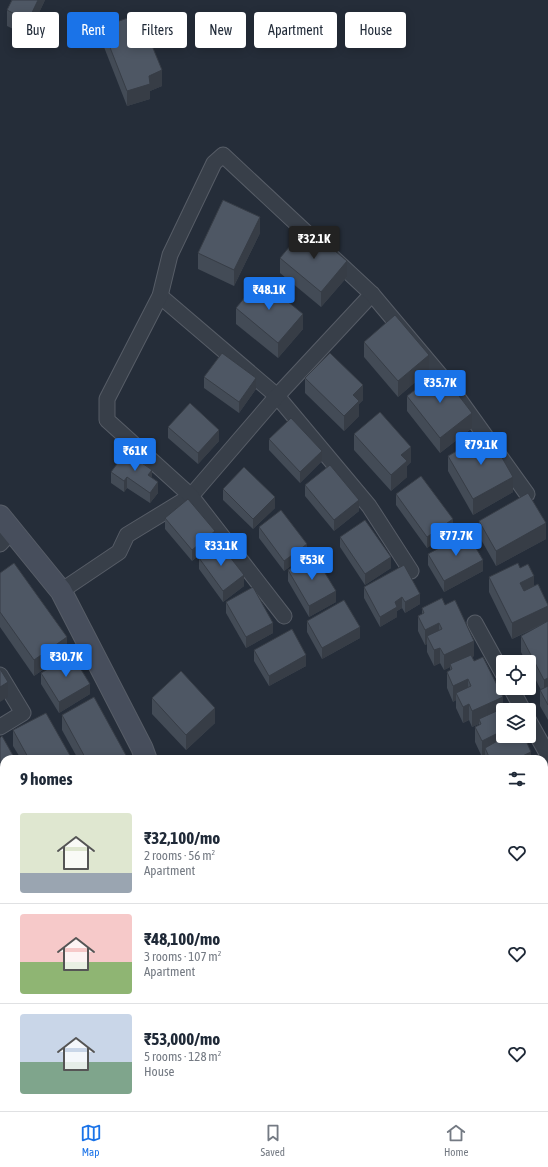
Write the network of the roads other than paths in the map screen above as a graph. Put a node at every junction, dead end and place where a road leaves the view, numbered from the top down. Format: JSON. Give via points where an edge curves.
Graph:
{"nodes":[{"id":1,"x":372,"y":294,"type":"junction"},
{"id":2,"x":160,"y":296,"type":"junction"},
{"id":3,"x":277,"y":396,"type":"junction"},
{"id":4,"x":528,"y":494,"type":"edge"},
{"id":5,"x":191,"y":496,"type":"junction"},
{"id":6,"x":4,"y":530,"type":"edge"},
{"id":7,"x":411,"y":571,"type":"dead end"},
{"id":8,"x":61,"y":591,"type":"junction"},
{"id":9,"x":284,"y":616,"type":"dead end"},
{"id":10,"x":475,"y":623,"type":"dead end"},
{"id":11,"x":496,"y":661,"type":"edge"},
{"id":12,"x":0,"y":675,"type":"edge"},
{"id":13,"x":0,"y":727,"type":"edge"},
{"id":14,"x":536,"y":733,"type":"edge"},
{"id":15,"x":145,"y":755,"type":"edge"},
{"id":16,"x":548,"y":755,"type":"edge"}],
"edges":[{"from":1,"to":2,"type":"street","via":[[223,155],[214,163],[170,255]]},
{"from":1,"to":3,"type":"street"},
{"from":1,"to":4,"type":"street","via":[[451,388]]},
{"from":2,"to":3,"type":"street"},
{"from":2,"to":5,"type":"street","via":[[107,399],[107,420]]},
{"from":3,"to":5,"type":"street"},
{"from":3,"to":7,"type":"street","via":[[369,506]]},
{"from":5,"to":8,"type":"street","via":[[127,535],[119,552]]},
{"from":5,"to":9,"type":"street"},
{"from":6,"to":8,"type":"street"},
{"from":8,"to":15,"type":"street"},
{"from":10,"to":11,"type":"street"},
{"from":12,"to":13,"type":"street","via":[[23,713]]},
{"from":14,"to":16,"type":"street"}]}
